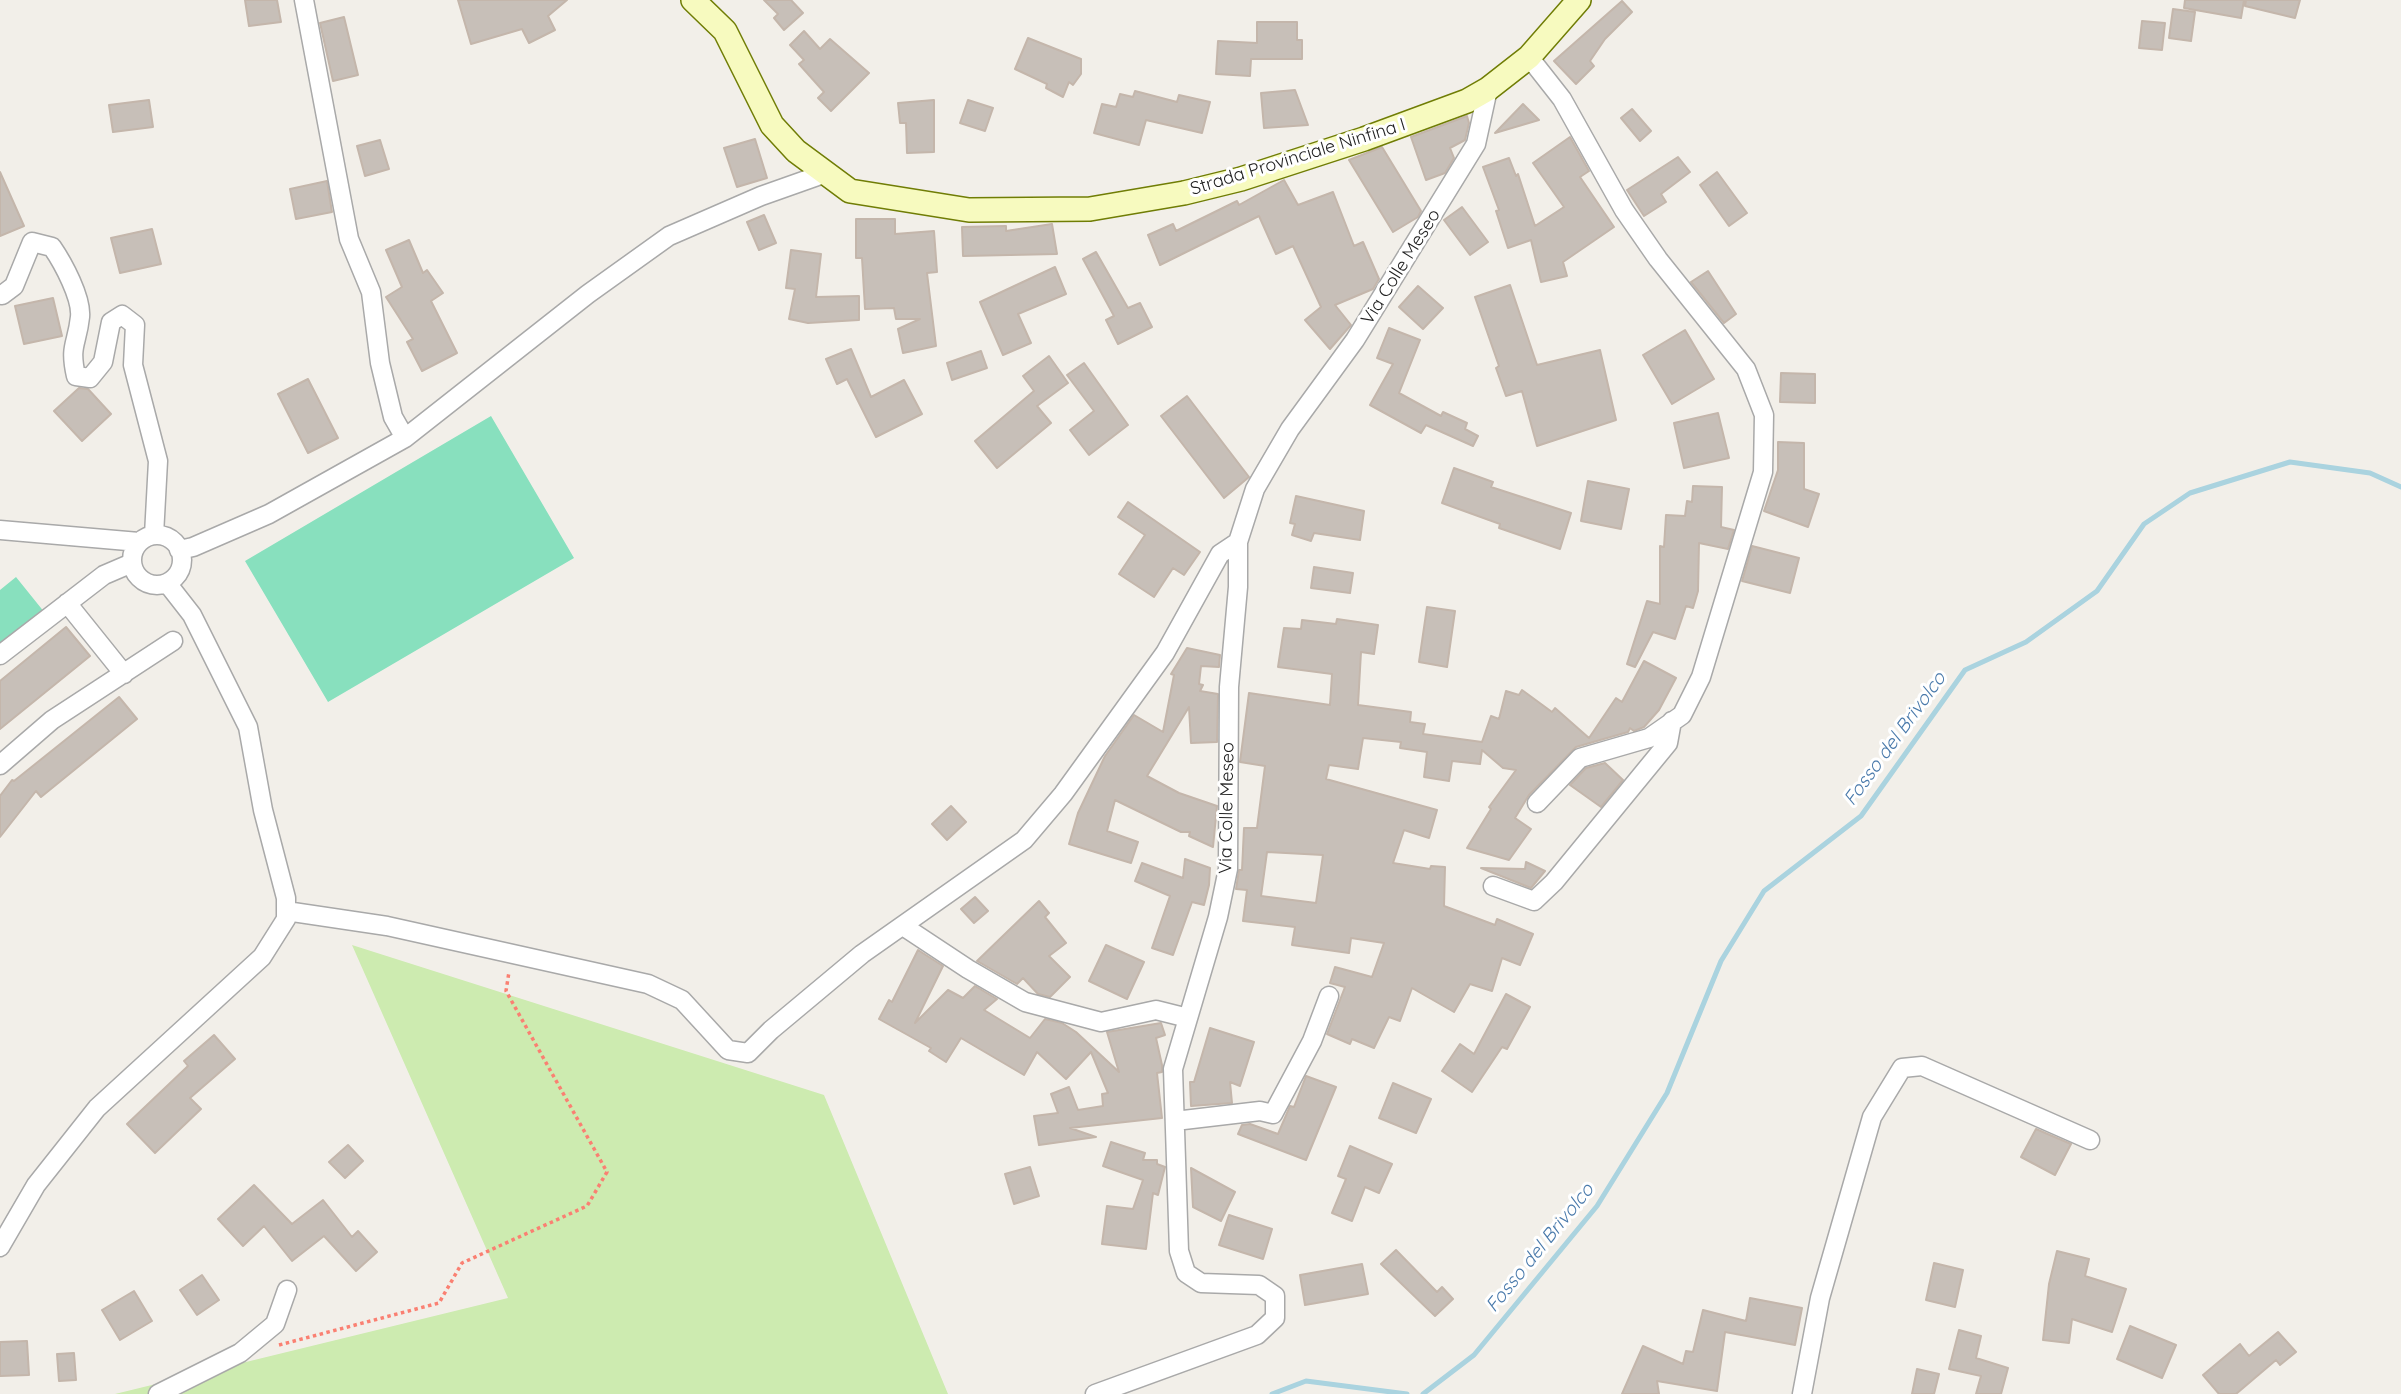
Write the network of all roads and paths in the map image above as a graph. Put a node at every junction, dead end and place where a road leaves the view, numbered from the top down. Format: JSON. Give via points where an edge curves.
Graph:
{"nodes":[{"id":1,"x":304,"y":0,"type":"edge"},
{"id":2,"x":693,"y":0,"type":"edge"},
{"id":3,"x":1579,"y":0,"type":"edge"},
{"id":4,"x":1529,"y":57,"type":"junction"},
{"id":5,"x":1488,"y":89,"type":"junction"},
{"id":6,"x":826,"y":173,"type":"junction"},
{"id":7,"x":2,"y":295,"type":"dead end"},
{"id":8,"x":405,"y":438,"type":"junction"},
{"id":9,"x":0,"y":530,"type":"edge"},
{"id":10,"x":146,"y":539,"type":"junction"},
{"id":11,"x":1238,"y":541,"type":"junction"},
{"id":12,"x":179,"y":550,"type":"junction"},
{"id":13,"x":132,"y":563,"type":"junction"},
{"id":14,"x":167,"y":583,"type":"junction"},
{"id":15,"x":67,"y":603,"type":"junction"},
{"id":16,"x":173,"y":641,"type":"dead end"},
{"id":17,"x":0,"y":655,"type":"edge"},
{"id":18,"x":124,"y":674,"type":"junction"},
{"id":19,"x":1672,"y":721,"type":"junction"},
{"id":20,"x":0,"y":765,"type":"edge"},
{"id":21,"x":1536,"y":803,"type":"dead end"},
{"id":22,"x":1493,"y":886,"type":"dead end"},
{"id":23,"x":286,"y":911,"type":"junction"},
{"id":24,"x":903,"y":926,"type":"junction"},
{"id":25,"x":513,"y":954,"type":"junction"},
{"id":26,"x":1329,"y":996,"type":"dead end"},
{"id":27,"x":1188,"y":1018,"type":"junction"},
{"id":28,"x":1175,"y":1121,"type":"junction"},
{"id":29,"x":2090,"y":1140,"type":"dead end"},
{"id":30,"x":0,"y":1247,"type":"edge"},
{"id":31,"x":287,"y":1290,"type":"dead end"},
{"id":32,"x":240,"y":1353,"type":"junction"},
{"id":33,"x":158,"y":1394,"type":"edge"},
{"id":34,"x":1095,"y":1394,"type":"edge"},
{"id":35,"x":1802,"y":1394,"type":"edge"}],
"edges":[{"from":1,"to":8,"type":"street","via":[[349,239],[371,292],[380,363],[393,417]]},
{"from":2,"to":6,"type":"street","name":"Strada Provinciale Ninfina I","via":[[725,31],[772,125]]},
{"from":3,"to":4,"type":"street","name":"Strada Provinciale Ninfina I"},
{"from":4,"to":5,"type":"street","name":"Strada Provinciale Ninfina I"},
{"from":4,"to":19,"type":"street","via":[[1562,99],[1624,210],[1658,259],[1746,369],[1764,415],[1763,472],[1738,559],[1702,677],[1682,715]]},
{"from":5,"to":6,"type":"street","name":"Strada Provinciale Ninfina I","via":[[1364,139],[1241,179],[1090,209],[969,210],[850,191]]},
{"from":5,"to":11,"type":"street","name":"Via Colle Meseo","via":[[1476,144],[1370,317],[1290,429],[1255,489]]},
{"from":6,"to":8,"type":"street","via":[[669,236]]},
{"from":7,"to":10,"type":"street","via":[[14,286],[32,242],[52,247],[66,269],[81,314],[71,355],[76,376],[90,378],[103,362],[111,322],[122,315],[135,326],[134,365],[158,461]]},
{"from":8,"to":12,"type":"street","via":[[269,514]]},
{"from":9,"to":10,"type":"street"},
{"from":10,"to":12,"type":"street","via":[[169,538]]},
{"from":10,"to":13,"type":"street"},
{"from":11,"to":24,"type":"street","via":[[1220,554],[1166,653],[1024,840]]},
{"from":11,"to":27,"type":"street","name":"Via Colle Meseo","via":[[1229,687],[1228,869]]},
{"from":12,"to":14,"type":"street","via":[[179,570]]},
{"from":13,"to":14,"type":"street","via":[[144,581]]},
{"from":13,"to":15,"type":"street","via":[[104,575]]},
{"from":14,"to":23,"type":"street","via":[[192,615],[248,727]]},
{"from":15,"to":17,"type":"street"},
{"from":15,"to":18,"type":"street"},
{"from":16,"to":18,"type":"street"},
{"from":18,"to":20,"type":"street","via":[[52,720]]},
{"from":19,"to":21,"type":"street","via":[[1649,738],[1580,758]]},
{"from":19,"to":22,"type":"street","via":[[1668,743],[1555,882],[1534,901]]},
{"from":23,"to":25,"type":"street","via":[[387,926]]},
{"from":23,"to":30,"type":"street","via":[[286,919],[262,957],[97,1108],[36,1185]]},
{"from":24,"to":25,"type":"street","via":[[817,990],[748,1053],[728,1049],[682,1000],[648,984]]},
{"from":24,"to":27,"type":"street","via":[[1025,1002],[1101,1022],[1156,1010]]},
{"from":25,"to":32,"type":"path","via":[[506,991],[607,1172],[587,1206],[463,1263],[439,1304]]},
{"from":26,"to":28,"type":"street","via":[[1312,1041],[1273,1114],[1260,1111]]},
{"from":27,"to":28,"type":"street","name":"Via Colle Meseo","via":[[1173,1069]]},
{"from":28,"to":34,"type":"street","name":"Via Colle Meseo","via":[[1179,1251],[1186,1273],[1201,1283],[1259,1285],[1275,1296],[1275,1318],[1256,1335]]},
{"from":29,"to":35,"type":"street","via":[[1922,1066],[1902,1068],[1871,1117],[1819,1298]]},
{"from":31,"to":32,"type":"street","via":[[275,1324]]},
{"from":32,"to":33,"type":"street"}]}
